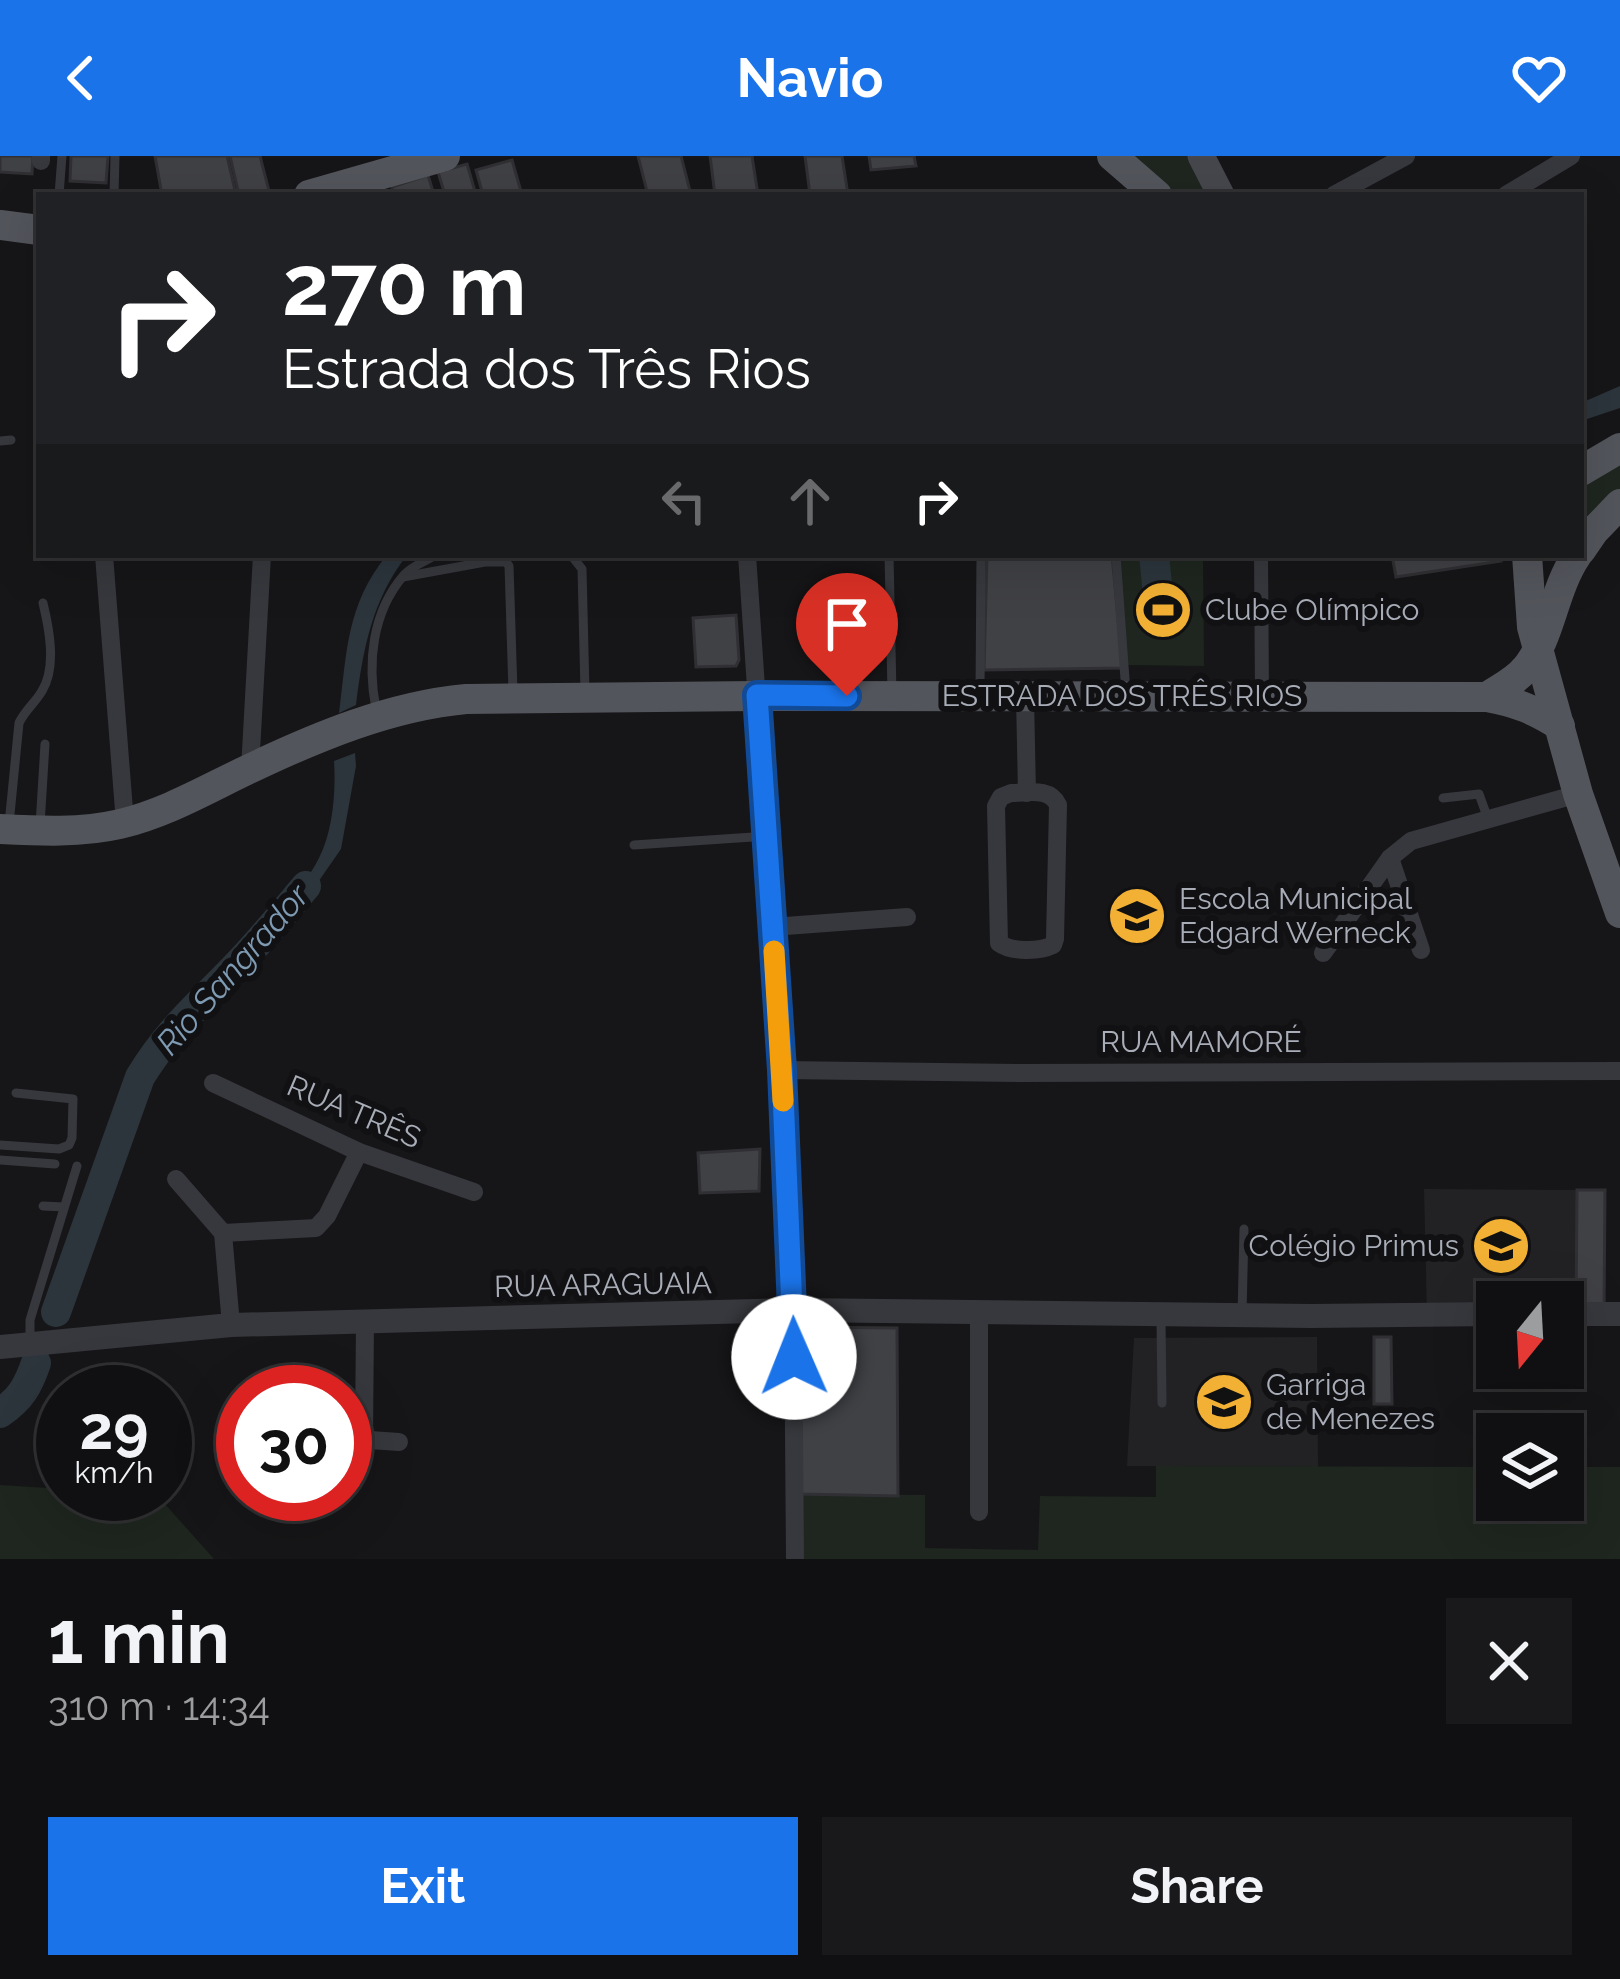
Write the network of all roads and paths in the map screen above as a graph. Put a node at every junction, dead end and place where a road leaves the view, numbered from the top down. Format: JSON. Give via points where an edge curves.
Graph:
{"nodes":[{"id":1,"x":62,"y":156,"type":"edge"},
{"id":2,"x":115,"y":156,"type":"edge"},
{"id":3,"x":446,"y":156,"type":"edge"},
{"id":4,"x":1112,"y":156,"type":"edge"},
{"id":5,"x":1201,"y":156,"type":"edge"},
{"id":6,"x":1406,"y":156,"type":"edge"},
{"id":7,"x":1571,"y":156,"type":"edge"},
{"id":8,"x":393,"y":163,"type":"edge"},
{"id":9,"x":59,"y":192,"type":"edge"},
{"id":10,"x":114,"y":192,"type":"edge"},
{"id":11,"x":317,"y":192,"type":"edge"},
{"id":12,"x":1147,"y":192,"type":"edge"},
{"id":13,"x":1219,"y":192,"type":"edge"},
{"id":14,"x":1340,"y":192,"type":"edge"},
{"id":15,"x":1512,"y":192,"type":"edge"},
{"id":16,"x":0,"y":225,"type":"edge"},
{"id":17,"x":36,"y":230,"type":"edge"},
{"id":18,"x":1620,"y":448,"type":"edge"},
{"id":19,"x":1584,"y":469,"type":"edge"},
{"id":20,"x":1620,"y":504,"type":"edge"},
{"id":21,"x":1584,"y":545,"type":"edge"},
{"id":22,"x":104,"y":558,"type":"edge"},
{"id":23,"x":262,"y":558,"type":"edge"},
{"id":24,"x":431,"y":558,"type":"edge"},
{"id":25,"x":573,"y":558,"type":"edge"},
{"id":26,"x":747,"y":558,"type":"edge"},
{"id":27,"x":889,"y":558,"type":"edge"},
{"id":28,"x":981,"y":558,"type":"edge"},
{"id":29,"x":1116,"y":558,"type":"edge"},
{"id":30,"x":1261,"y":558,"type":"edge"},
{"id":31,"x":1527,"y":558,"type":"edge"},
{"id":32,"x":1576,"y":558,"type":"edge"},
{"id":33,"x":403,"y":577,"type":"junction"},
{"id":34,"x":43,"y":603,"type":"dead end"},
{"id":35,"x":1538,"y":650,"type":"junction"},
{"id":36,"x":757,"y":695,"type":"junction"},
{"id":37,"x":892,"y":696,"type":"junction"},
{"id":38,"x":980,"y":696,"type":"junction"},
{"id":39,"x":1262,"y":696,"type":"junction"},
{"id":40,"x":1025,"y":697,"type":"junction"},
{"id":41,"x":1487,"y":697,"type":"junction"},
{"id":42,"x":514,"y":698,"type":"junction"},
{"id":43,"x":585,"y":698,"type":"junction"},
{"id":44,"x":1127,"y":698,"type":"junction"},
{"id":45,"x":378,"y":717,"type":"junction"},
{"id":46,"x":1560,"y":726,"type":"junction"},
{"id":47,"x":45,"y":744,"type":"dead end"},
{"id":48,"x":250,"y":769,"type":"junction"},
{"id":49,"x":1027,"y":793,"type":"junction"},
{"id":50,"x":1578,"y":794,"type":"junction"},
{"id":51,"x":1444,"y":798,"type":"dead end"},
{"id":52,"x":1488,"y":819,"type":"junction"},
{"id":53,"x":125,"y":823,"type":"junction"},
{"id":54,"x":16,"y":830,"type":"edge"},
{"id":55,"x":766,"y":836,"type":"junction"},
{"id":56,"x":634,"y":845,"type":"dead end"},
{"id":57,"x":1390,"y":858,"type":"junction"},
{"id":58,"x":1620,"y":913,"type":"edge"},
{"id":59,"x":908,"y":917,"type":"dead end"},
{"id":60,"x":772,"y":927,"type":"junction"},
{"id":61,"x":1421,"y":950,"type":"dead end"},
{"id":62,"x":1323,"y":953,"type":"dead end"},
{"id":63,"x":782,"y":1070,"type":"junction"},
{"id":64,"x":1620,"y":1071,"type":"edge"},
{"id":65,"x":214,"y":1083,"type":"dead end"},
{"id":66,"x":16,"y":1093,"type":"dead end"},
{"id":67,"x":0,"y":1145,"type":"edge"},
{"id":68,"x":359,"y":1152,"type":"junction"},
{"id":69,"x":0,"y":1160,"type":"edge"},
{"id":70,"x":56,"y":1164,"type":"dead end"},
{"id":71,"x":76,"y":1166,"type":"dead end"},
{"id":72,"x":176,"y":1179,"type":"dead end"},
{"id":73,"x":474,"y":1192,"type":"dead end"},
{"id":74,"x":43,"y":1206,"type":"dead end"},
{"id":75,"x":64,"y":1208,"type":"junction"},
{"id":76,"x":1244,"y":1229,"type":"dead end"},
{"id":77,"x":223,"y":1233,"type":"junction"},
{"id":78,"x":793,"y":1310,"type":"junction"},
{"id":79,"x":1161,"y":1313,"type":"junction"},
{"id":80,"x":979,"y":1314,"type":"junction"},
{"id":81,"x":1476,"y":1314,"type":"edge"},
{"id":82,"x":1584,"y":1314,"type":"edge"},
{"id":83,"x":1620,"y":1314,"type":"edge"},
{"id":84,"x":1242,"y":1315,"type":"junction"},
{"id":85,"x":365,"y":1321,"type":"junction"},
{"id":86,"x":231,"y":1324,"type":"junction"},
{"id":87,"x":30,"y":1345,"type":"junction"},
{"id":88,"x":0,"y":1347,"type":"edge"},
{"id":89,"x":1162,"y":1403,"type":"dead end"},
{"id":90,"x":399,"y":1442,"type":"dead end"},
{"id":91,"x":979,"y":1512,"type":"dead end"},
{"id":92,"x":795,"y":1559,"type":"edge"}],
"edges":[{"from":1,"to":9,"type":"lane"},
{"from":2,"to":10,"type":"lane"},
{"from":3,"to":8,"type":"main road"},
{"from":4,"to":12,"type":"main road"},
{"from":5,"to":13,"type":"main road"},
{"from":6,"to":14,"type":"street"},
{"from":7,"to":15,"type":"street"},
{"from":8,"to":11,"type":"main road"},
{"from":16,"to":17,"type":"main road"},
{"from":18,"to":19,"type":"main road"},
{"from":20,"to":21,"type":"main road"},
{"from":22,"to":53,"type":"street"},
{"from":23,"to":48,"type":"street"},
{"from":24,"to":33,"type":"lane"},
{"from":25,"to":43,"type":"lane","via":[[582,569]]},
{"from":26,"to":36,"type":"street"},
{"from":27,"to":37,"type":"lane"},
{"from":28,"to":38,"type":"lane"},
{"from":29,"to":44,"type":"lane"},
{"from":30,"to":39,"type":"street"},
{"from":31,"to":35,"type":"main road"},
{"from":32,"to":35,"type":"main road"},
{"from":33,"to":42,"type":"lane","via":[[506,562]]},
{"from":33,"to":45,"type":"lane","via":[[379,615],[370,670]]},
{"from":34,"to":54,"type":"lane","via":[[48,673],[19,723]]},
{"from":35,"to":41,"type":"main road"},
{"from":35,"to":46,"type":"main road"},
{"from":36,"to":37,"type":"main road","name":"ESTRADA DOS TRÊS RIOS"},
{"from":36,"to":43,"type":"main road","name":"ESTRADA DOS TRÊS RIOS"},
{"from":36,"to":55,"type":"street"},
{"from":37,"to":38,"type":"main road","name":"ESTRADA DOS TRÊS RIOS"},
{"from":38,"to":40,"type":"main road","name":"ESTRADA DOS TRÊS RIOS"},
{"from":39,"to":41,"type":"main road","name":"ESTRADA DOS TRÊS RIOS"},
{"from":39,"to":44,"type":"main road","name":"ESTRADA DOS TRÊS RIOS"},
{"from":40,"to":44,"type":"main road","name":"ESTRADA DOS TRÊS RIOS"},
{"from":40,"to":49,"type":"street"},
{"from":41,"to":46,"type":"main road","name":"ESTRADA DOS TRÊS RIOS"},
{"from":42,"to":43,"type":"main road","name":"ESTRADA DOS TRÊS RIOS"},
{"from":42,"to":45,"type":"main road","name":"ESTRADA DOS TRÊS RIOS","via":[[433,702]]},
{"from":45,"to":48,"type":"main road","name":"ESTRADA DOS TRÊS RIOS"},
{"from":46,"to":50,"type":"main road"},
{"from":47,"to":54,"type":"lane"},
{"from":48,"to":53,"type":"main road","name":"ESTRADA DOS TRÊS RIOS"},
{"from":49,"to":49,"type":"street","via":[[1047,793],[1058,805],[1054,940],[1045,949],[1006,948],[998,936],[996,806],[1001,796]]},
{"from":50,"to":52,"type":"street"},
{"from":50,"to":58,"type":"main road"},
{"from":51,"to":52,"type":"lane","via":[[1479,794]]},
{"from":52,"to":57,"type":"street","via":[[1411,841]]},
{"from":53,"to":54,"type":"main road","name":"ESTRADA DOS TRÊS RIOS"},
{"from":55,"to":56,"type":"lane"},
{"from":55,"to":60,"type":"street"},
{"from":57,"to":61,"type":"street"},
{"from":57,"to":62,"type":"street"},
{"from":59,"to":60,"type":"street"},
{"from":60,"to":63,"type":"street"},
{"from":63,"to":64,"type":"street","name":"RUA MAMORÉ"},
{"from":63,"to":78,"type":"street"},
{"from":65,"to":68,"type":"street","name":"RUA TRÊS"},
{"from":66,"to":67,"type":"lane","via":[[73,1100],[72,1138],[59,1149]]},
{"from":68,"to":73,"type":"street","name":"RUA TRÊS"},
{"from":68,"to":77,"type":"street","via":[[316,1228]]},
{"from":69,"to":70,"type":"lane"},
{"from":71,"to":75,"type":"lane"},
{"from":72,"to":77,"type":"street"},
{"from":74,"to":75,"type":"lane"},
{"from":75,"to":87,"type":"lane","via":[[30,1320]]},
{"from":76,"to":84,"type":"lane"},
{"from":77,"to":86,"type":"street"},
{"from":78,"to":80,"type":"street","name":"RUA ARAGUAIA"},
{"from":78,"to":85,"type":"street","name":"RUA ARAGUAIA"},
{"from":78,"to":92,"type":"street"},
{"from":79,"to":80,"type":"street","name":"RUA ARAGUAIA"},
{"from":79,"to":84,"type":"street","name":"RUA ARAGUAIA"},
{"from":79,"to":89,"type":"lane"},
{"from":80,"to":91,"type":"street"},
{"from":81,"to":84,"type":"street","name":"RUA ARAGUAIA"},
{"from":82,"to":83,"type":"street"},
{"from":85,"to":86,"type":"street","name":"RUA ARAGUAIA"},
{"from":85,"to":90,"type":"street","via":[[364,1435]]},
{"from":86,"to":87,"type":"street","name":"RUA ARAGUAIA"},
{"from":87,"to":88,"type":"street","name":"RUA ARAGUAIA"}]}
